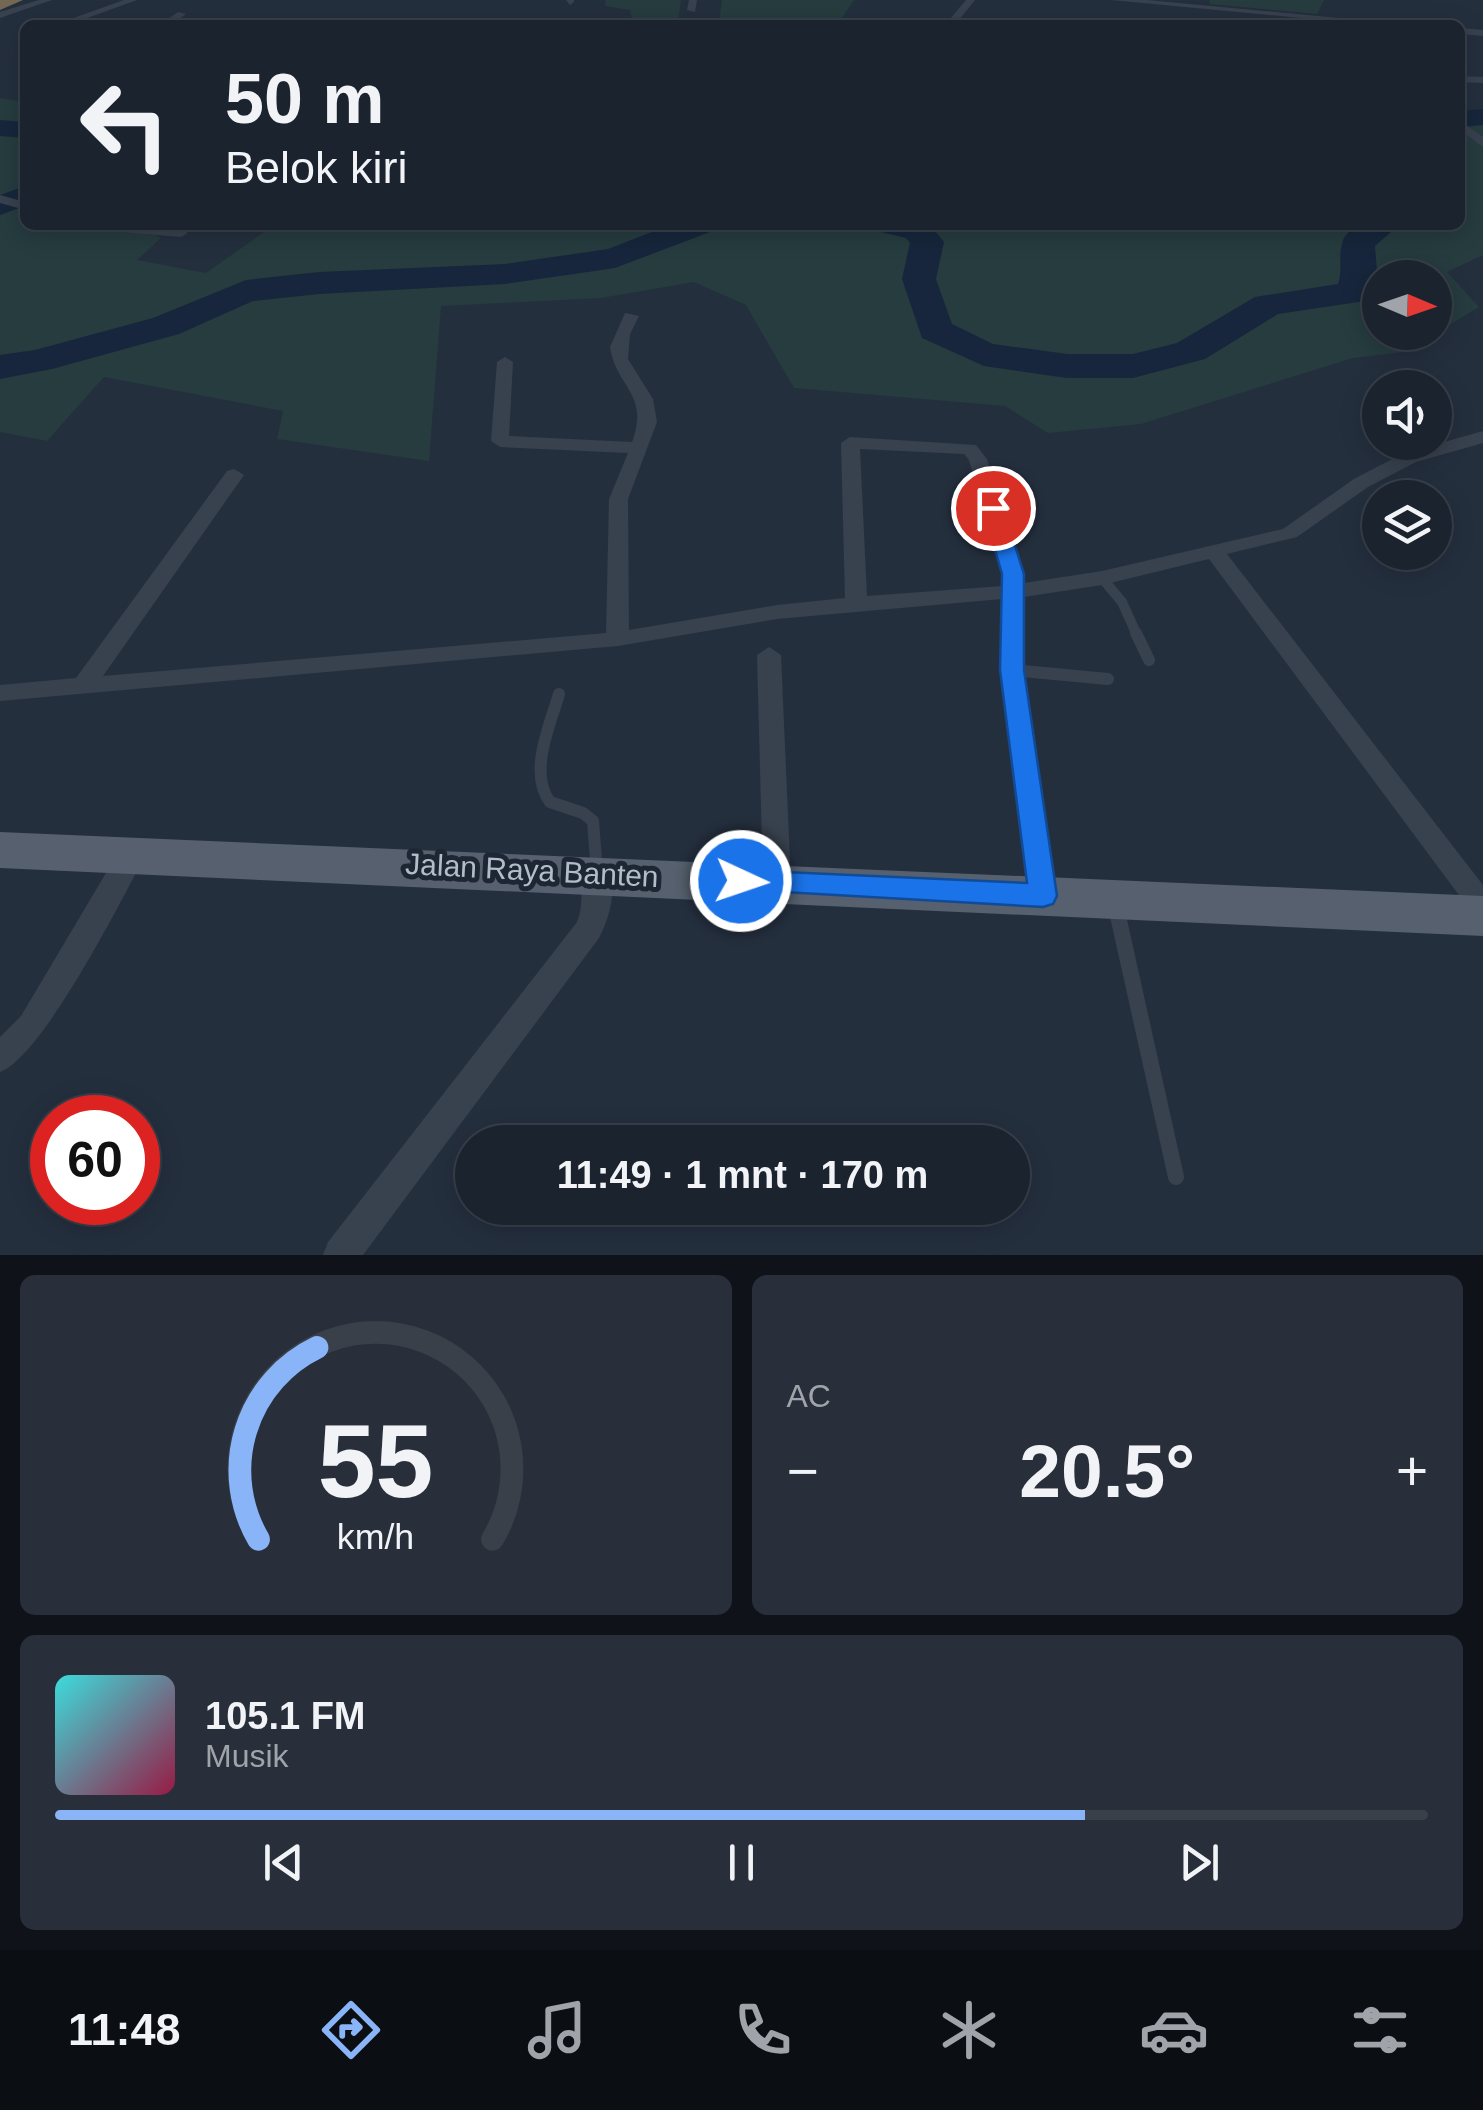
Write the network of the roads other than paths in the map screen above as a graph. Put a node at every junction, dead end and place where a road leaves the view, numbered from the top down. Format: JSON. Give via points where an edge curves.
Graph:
{"nodes":[{"id":1,"x":15,"y":0,"type":"edge"},
{"id":2,"x":48,"y":0,"type":"edge"},
{"id":3,"x":133,"y":0,"type":"edge"},
{"id":4,"x":972,"y":0,"type":"edge"},
{"id":5,"x":1114,"y":0,"type":"edge"},
{"id":6,"x":0,"y":4,"type":"edge"},
{"id":7,"x":1156,"y":4,"type":"junction"},
{"id":8,"x":181,"y":14,"type":"dead end"},
{"id":9,"x":1162,"y":15,"type":"dead end"},
{"id":10,"x":0,"y":18,"type":"edge"},
{"id":11,"x":1349,"y":18,"type":"edge"},
{"id":12,"x":74,"y":20,"type":"edge"},
{"id":13,"x":172,"y":20,"type":"edge"},
{"id":14,"x":954,"y":20,"type":"edge"},
{"id":15,"x":14,"y":23,"type":"dead end"},
{"id":16,"x":1471,"y":32,"type":"edge"},
{"id":17,"x":1483,"y":45,"type":"edge"},
{"id":18,"x":185,"y":230,"type":"edge"},
{"id":19,"x":159,"y":253,"type":"dead end"},
{"id":20,"x":631,"y":316,"type":"dead end"},
{"id":21,"x":504,"y":362,"type":"dead end"},
{"id":22,"x":1483,"y":437,"type":"edge"},
{"id":23,"x":636,"y":448,"type":"junction"},
{"id":24,"x":234,"y":475,"type":"dead end"},
{"id":25,"x":1215,"y":553,"type":"junction"},
{"id":26,"x":1102,"y":578,"type":"junction"},
{"id":27,"x":1010,"y":592,"type":"junction"},
{"id":28,"x":856,"y":604,"type":"junction"},
{"id":29,"x":618,"y":639,"type":"junction"},
{"id":30,"x":769,"y":655,"type":"dead end"},
{"id":31,"x":1148,"y":660,"type":"dead end"},
{"id":32,"x":1012,"y":670,"type":"junction"},
{"id":33,"x":1108,"y":679,"type":"dead end"},
{"id":34,"x":84,"y":685,"type":"junction"},
{"id":35,"x":0,"y":694,"type":"edge"},
{"id":36,"x":559,"y":694,"type":"dead end"},
{"id":37,"x":0,"y":850,"type":"edge"},
{"id":38,"x":132,"y":854,"type":"junction"},
{"id":39,"x":597,"y":875,"type":"junction"},
{"id":40,"x":777,"y":883,"type":"junction"},
{"id":41,"x":1043,"y":896,"type":"junction"},
{"id":42,"x":1114,"y":898,"type":"junction"},
{"id":43,"x":1483,"y":906,"type":"edge"},
{"id":44,"x":1483,"y":916,"type":"edge"},
{"id":45,"x":0,"y":1058,"type":"edge"},
{"id":46,"x":1176,"y":1177,"type":"dead end"},
{"id":47,"x":341,"y":1255,"type":"edge"}],
"edges":[{"from":1,"to":6,"type":"highway"},
{"from":2,"to":10,"type":"street"},
{"from":3,"to":12,"type":"street"},
{"from":4,"to":14,"type":"street"},
{"from":5,"to":7,"type":"street"},
{"from":7,"to":9,"type":"street"},
{"from":7,"to":11,"type":"street"},
{"from":8,"to":13,"type":"street"},
{"from":10,"to":15,"type":"street"},
{"from":16,"to":17,"type":"street"},
{"from":18,"to":19,"type":"street"},
{"from":20,"to":23,"type":"street","via":[[617,338],[624,367],[648,409]]},
{"from":21,"to":23,"type":"street","via":[[500,442]]},
{"from":22,"to":25,"type":"street","via":[[1409,458],[1290,534]]},
{"from":23,"to":29,"type":"street","via":[[618,497]]},
{"from":24,"to":34,"type":"street"},
{"from":25,"to":26,"type":"street"},
{"from":25,"to":43,"type":"street"},
{"from":26,"to":27,"type":"street"},
{"from":26,"to":31,"type":"lane","via":[[1122,602]]},
{"from":27,"to":28,"type":"street"},
{"from":27,"to":28,"type":"street","via":[[1013,574],[974,453],[963,446],[861,441],[849,449]]},
{"from":27,"to":32,"type":"street"},
{"from":28,"to":29,"type":"street"},
{"from":29,"to":34,"type":"street"},
{"from":30,"to":40,"type":"street"},
{"from":32,"to":33,"type":"lane"},
{"from":32,"to":41,"type":"street"},
{"from":34,"to":35,"type":"street"},
{"from":36,"to":39,"type":"lane","via":[[540,789],[549,802],[594,821]]},
{"from":37,"to":38,"type":"main road","name":"Jalan Raya Banten"},
{"from":38,"to":39,"type":"main road","name":"Jalan Raya Banten"},
{"from":38,"to":45,"type":"street","via":[[32,1026]]},
{"from":39,"to":40,"type":"main road","name":"Jalan Raya Banten"},
{"from":39,"to":47,"type":"street","via":[[597,910],[589,930]]},
{"from":40,"to":41,"type":"main road","name":"Jalan Raya Banten"},
{"from":41,"to":42,"type":"main road","name":"Jalan Raya Banten"},
{"from":42,"to":44,"type":"main road","name":"Jalan Raya Banten"},
{"from":42,"to":46,"type":"lane"}]}
